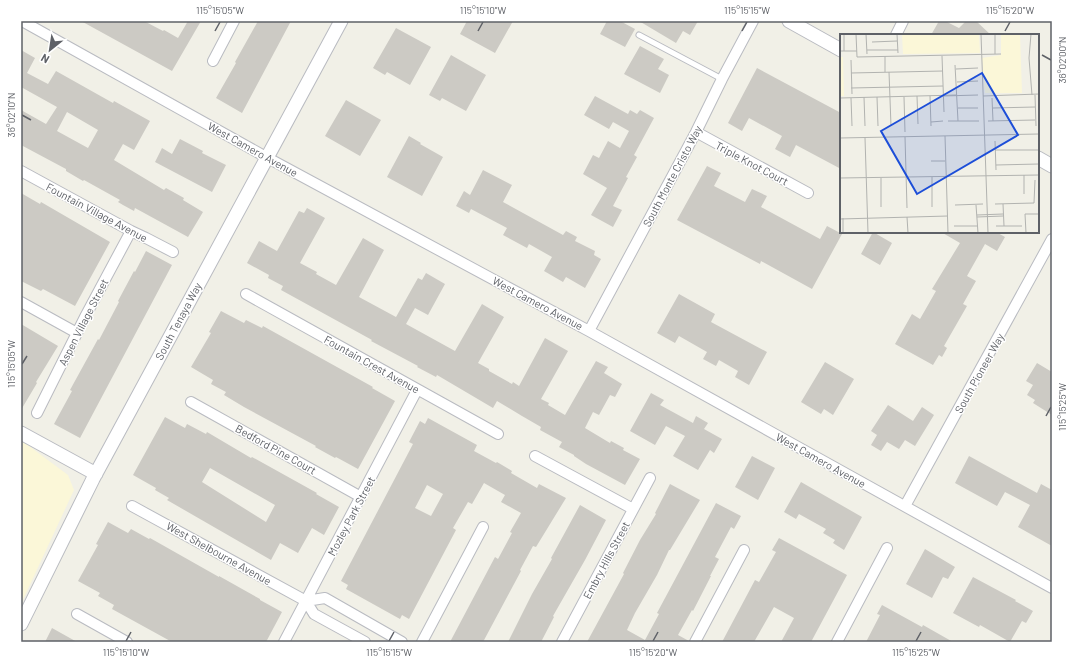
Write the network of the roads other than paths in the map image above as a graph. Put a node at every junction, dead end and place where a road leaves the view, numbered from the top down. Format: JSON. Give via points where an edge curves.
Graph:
{"nodes":[{"id":1,"x":22,"y":21,"type":"edge"},
{"id":2,"x":234,"y":21,"type":"edge"},
{"id":3,"x":341,"y":21,"type":"edge"},
{"id":4,"x":753,"y":21,"type":"edge"},
{"id":5,"x":789,"y":21,"type":"edge"},
{"id":6,"x":903,"y":21,"type":"edge"},
{"id":7,"x":896,"y":34,"type":"edge"},
{"id":8,"x":639,"y":35,"type":"dead end"},
{"id":9,"x":840,"y":49,"type":"edge"},
{"id":10,"x":213,"y":61,"type":"dead end"},
{"id":11,"x":722,"y":79,"type":"junction"},
{"id":12,"x":696,"y":132,"type":"junction"},
{"id":13,"x":266,"y":157,"type":"junction"},
{"id":14,"x":1039,"y":159,"type":"edge"},
{"id":15,"x":1052,"y":166,"type":"edge"},
{"id":16,"x":21,"y":170,"type":"edge"},
{"id":17,"x":808,"y":193,"type":"dead end"},
{"id":18,"x":131,"y":231,"type":"junction"},
{"id":19,"x":1052,"y":239,"type":"edge"},
{"id":20,"x":173,"y":252,"type":"dead end"},
{"id":21,"x":246,"y":294,"type":"dead end"},
{"id":22,"x":21,"y":302,"type":"edge"},
{"id":23,"x":589,"y":331,"type":"junction"},
{"id":24,"x":77,"y":333,"type":"junction"},
{"id":25,"x":417,"y":390,"type":"junction"},
{"id":26,"x":191,"y":402,"type":"dead end"},
{"id":27,"x":37,"y":413,"type":"dead end"},
{"id":28,"x":21,"y":433,"type":"edge"},
{"id":29,"x":498,"y":434,"type":"dead end"},
{"id":30,"x":535,"y":456,"type":"dead end"},
{"id":31,"x":96,"y":474,"type":"junction"},
{"id":32,"x":650,"y":478,"type":"dead end"},
{"id":33,"x":361,"y":497,"type":"junction"},
{"id":34,"x":132,"y":506,"type":"dead end"},
{"id":35,"x":905,"y":506,"type":"junction"},
{"id":36,"x":633,"y":509,"type":"junction"},
{"id":37,"x":483,"y":527,"type":"dead end"},
{"id":38,"x":887,"y":548,"type":"dead end"},
{"id":39,"x":744,"y":550,"type":"dead end"},
{"id":40,"x":1052,"y":588,"type":"edge"},
{"id":41,"x":306,"y":601,"type":"junction"},
{"id":42,"x":78,"y":614,"type":"dead end"},
{"id":43,"x":21,"y":624,"type":"edge"},
{"id":44,"x":127,"y":642,"type":"edge"},
{"id":45,"x":284,"y":642,"type":"edge"},
{"id":46,"x":365,"y":642,"type":"edge"},
{"id":47,"x":402,"y":642,"type":"edge"},
{"id":48,"x":422,"y":642,"type":"edge"},
{"id":49,"x":562,"y":642,"type":"edge"},
{"id":50,"x":695,"y":642,"type":"edge"},
{"id":51,"x":837,"y":642,"type":"edge"}],
"edges":[{"from":1,"to":13,"type":"street","name":"West Camero Avenue"},
{"from":2,"to":10,"type":"street"},
{"from":3,"to":13,"type":"street","name":"South Tenaya Way"},
{"from":4,"to":11,"type":"street","name":"South Monte Cristo Way"},
{"from":5,"to":9,"type":"street"},
{"from":6,"to":7,"type":"street"},
{"from":8,"to":11,"type":"lane"},
{"from":11,"to":12,"type":"street","name":"South Monte Cristo Way"},
{"from":12,"to":17,"type":"street","name":"Triple Knot Court"},
{"from":12,"to":23,"type":"street","name":"South Monte Cristo Way"},
{"from":13,"to":23,"type":"street","name":"West Camero Avenue"},
{"from":13,"to":31,"type":"street","name":"South Tenaya Way"},
{"from":14,"to":15,"type":"street"},
{"from":16,"to":18,"type":"street","name":"Fountain Village Avenue"},
{"from":18,"to":20,"type":"street","name":"Fountain Village Avenue"},
{"from":18,"to":24,"type":"street","name":"Aspen Village Street"},
{"from":19,"to":35,"type":"street","name":"South Pioneer Way"},
{"from":21,"to":25,"type":"street","name":"Fountain Crest Avenue"},
{"from":22,"to":24,"type":"street"},
{"from":23,"to":35,"type":"street","name":"West Camero Avenue"},
{"from":24,"to":27,"type":"street","name":"Aspen Village Street"},
{"from":25,"to":29,"type":"street","name":"Fountain Crest Avenue"},
{"from":25,"to":33,"type":"street","name":"Mozley Park Street"},
{"from":26,"to":33,"type":"street","name":"Bedford Pine Court"},
{"from":28,"to":31,"type":"street"},
{"from":30,"to":36,"type":"street"},
{"from":31,"to":43,"type":"street","name":"South Tenaya Way"},
{"from":32,"to":36,"type":"street","name":"Embry Hills Street"},
{"from":33,"to":41,"type":"street","name":"Mozley Park Street"},
{"from":34,"to":41,"type":"street","name":"West Shelbourne Avenue"},
{"from":35,"to":40,"type":"street","name":"West Camero Avenue"},
{"from":36,"to":49,"type":"street","name":"Embry Hills Street"},
{"from":37,"to":48,"type":"street"},
{"from":38,"to":51,"type":"street"},
{"from":39,"to":50,"type":"street"},
{"from":41,"to":45,"type":"street","name":"Mozley Park Street"},
{"from":41,"to":46,"type":"street","name":"West Shelbourne Avenue","via":[[314,614]]},
{"from":41,"to":47,"type":"street","via":[[325,598]]},
{"from":42,"to":44,"type":"street"}]}
